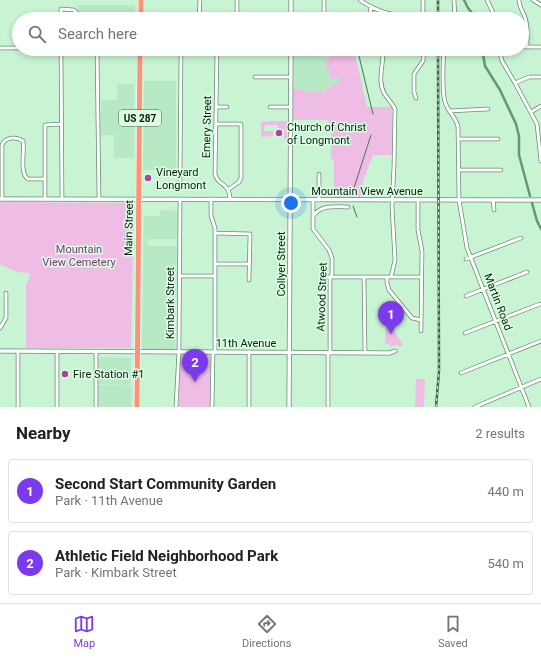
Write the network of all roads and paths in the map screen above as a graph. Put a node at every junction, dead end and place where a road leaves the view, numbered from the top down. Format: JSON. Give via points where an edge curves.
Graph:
{"nodes":[{"id":1,"x":141,"y":0,"type":"edge"},
{"id":2,"x":200,"y":0,"type":"edge"},
{"id":3,"x":237,"y":0,"type":"edge"},
{"id":4,"x":291,"y":0,"type":"edge"},
{"id":5,"x":324,"y":0,"type":"edge"},
{"id":6,"x":360,"y":0,"type":"edge"},
{"id":7,"x":423,"y":0,"type":"edge"},
{"id":8,"x":454,"y":0,"type":"edge"},
{"id":9,"x":487,"y":0,"type":"edge"},
{"id":10,"x":519,"y":0,"type":"edge"},
{"id":11,"x":533,"y":0,"type":"edge"},
{"id":12,"x":541,"y":4,"type":"edge"},
{"id":13,"x":371,"y":7,"type":"junction"},
{"id":14,"x":61,"y":12,"type":"edge"},
{"id":15,"x":76,"y":12,"type":"edge"},
{"id":16,"x":141,"y":12,"type":"edge"},
{"id":17,"x":199,"y":12,"type":"edge"},
{"id":18,"x":237,"y":12,"type":"edge"},
{"id":19,"x":291,"y":12,"type":"edge"},
{"id":20,"x":324,"y":12,"type":"edge"},
{"id":21,"x":370,"y":12,"type":"edge"},
{"id":22,"x":385,"y":12,"type":"edge"},
{"id":23,"x":423,"y":12,"type":"edge"},
{"id":24,"x":454,"y":12,"type":"edge"},
{"id":25,"x":493,"y":12,"type":"edge"},
{"id":26,"x":523,"y":12,"type":"edge"},
{"id":27,"x":529,"y":47,"type":"edge"},
{"id":28,"x":541,"y":47,"type":"edge"},
{"id":29,"x":0,"y":48,"type":"edge"},
{"id":30,"x":12,"y":48,"type":"edge"},
{"id":31,"x":61,"y":56,"type":"edge"},
{"id":32,"x":97,"y":56,"type":"edge"},
{"id":33,"x":140,"y":56,"type":"edge"},
{"id":34,"x":181,"y":56,"type":"edge"},
{"id":35,"x":217,"y":56,"type":"edge"},
{"id":36,"x":291,"y":56,"type":"edge"},
{"id":37,"x":383,"y":56,"type":"edge"},
{"id":38,"x":423,"y":56,"type":"edge"},
{"id":39,"x":444,"y":56,"type":"edge"},
{"id":40,"x":501,"y":56,"type":"edge"},
{"id":41,"x":290,"y":76,"type":"junction"},
{"id":42,"x":254,"y":77,"type":"dead end"},
{"id":43,"x":541,"y":77,"type":"edge"},
{"id":44,"x":515,"y":83,"type":"junction"},
{"id":45,"x":416,"y":98,"type":"dead end"},
{"id":46,"x":541,"y":106,"type":"edge"},
{"id":47,"x":217,"y":107,"type":"junction"},
{"id":48,"x":227,"y":107,"type":"dead end"},
{"id":49,"x":270,"y":107,"type":"dead end"},
{"id":50,"x":291,"y":107,"type":"junction"},
{"id":51,"x":488,"y":109,"type":"dead end"},
{"id":52,"x":449,"y":111,"type":"junction"},
{"id":53,"x":531,"y":112,"type":"junction"},
{"id":54,"x":61,"y":124,"type":"junction"},
{"id":55,"x":216,"y":124,"type":"junction"},
{"id":56,"x":540,"y":136,"type":"edge"},
{"id":57,"x":459,"y":139,"type":"junction"},
{"id":58,"x":498,"y":139,"type":"dead end"},
{"id":59,"x":541,"y":161,"type":"edge"},
{"id":60,"x":459,"y":170,"type":"junction"},
{"id":61,"x":501,"y":170,"type":"dead end"},
{"id":62,"x":319,"y":174,"type":"dead end"},
{"id":63,"x":46,"y":179,"type":"junction"},
{"id":64,"x":180,"y":183,"type":"dead end"},
{"id":65,"x":229,"y":189,"type":"junction"},
{"id":66,"x":1,"y":199,"type":"edge"},
{"id":67,"x":45,"y":199,"type":"junction"},
{"id":68,"x":62,"y":199,"type":"junction"},
{"id":69,"x":99,"y":199,"type":"junction"},
{"id":70,"x":139,"y":199,"type":"junction"},
{"id":71,"x":180,"y":199,"type":"junction"},
{"id":72,"x":211,"y":199,"type":"junction"},
{"id":73,"x":230,"y":199,"type":"junction"},
{"id":74,"x":290,"y":200,"type":"junction"},
{"id":75,"x":313,"y":200,"type":"junction"},
{"id":76,"x":319,"y":200,"type":"junction"},
{"id":77,"x":393,"y":200,"type":"junction"},
{"id":78,"x":418,"y":200,"type":"junction"},
{"id":79,"x":459,"y":200,"type":"junction"},
{"id":80,"x":493,"y":200,"type":"junction"},
{"id":81,"x":541,"y":200,"type":"edge"},
{"id":82,"x":348,"y":207,"type":"dead end"},
{"id":83,"x":494,"y":210,"type":"dead end"},
{"id":84,"x":313,"y":216,"type":"junction"},
{"id":85,"x":215,"y":234,"type":"junction"},
{"id":86,"x":521,"y":238,"type":"dead end"},
{"id":87,"x":471,"y":257,"type":"junction"},
{"id":88,"x":466,"y":259,"type":"dead end"},
{"id":89,"x":215,"y":264,"type":"junction"},
{"id":90,"x":249,"y":264,"type":"junction"},
{"id":91,"x":527,"y":272,"type":"dead end"},
{"id":92,"x":324,"y":274,"type":"dead end"},
{"id":93,"x":179,"y":276,"type":"junction"},
{"id":94,"x":215,"y":276,"type":"junction"},
{"id":95,"x":330,"y":277,"type":"junction"},
{"id":96,"x":364,"y":277,"type":"junction"},
{"id":97,"x":389,"y":277,"type":"junction"},
{"id":98,"x":421,"y":277,"type":"junction"},
{"id":99,"x":249,"y":280,"type":"dead end"},
{"id":100,"x":484,"y":290,"type":"junction"},
{"id":101,"x":6,"y":293,"type":"dead end"},
{"id":102,"x":466,"y":296,"type":"dead end"},
{"id":103,"x":540,"y":304,"type":"edge"},
{"id":104,"x":421,"y":320,"type":"junction"},
{"id":105,"x":496,"y":322,"type":"junction"},
{"id":106,"x":0,"y":328,"type":"edge"},
{"id":107,"x":421,"y":332,"type":"dead end"},
{"id":108,"x":465,"y":334,"type":"dead end"},
{"id":109,"x":541,"y":341,"type":"edge"},
{"id":110,"x":0,"y":351,"type":"edge"},
{"id":111,"x":18,"y":351,"type":"junction"},
{"id":112,"x":57,"y":351,"type":"junction"},
{"id":113,"x":96,"y":351,"type":"junction"},
{"id":114,"x":137,"y":351,"type":"junction"},
{"id":115,"x":179,"y":351,"type":"junction"},
{"id":116,"x":395,"y":351,"type":"dead end"},
{"id":117,"x":214,"y":352,"type":"junction"},
{"id":118,"x":249,"y":352,"type":"junction"},
{"id":119,"x":289,"y":352,"type":"junction"},
{"id":120,"x":329,"y":353,"type":"junction"},
{"id":121,"x":365,"y":353,"type":"junction"},
{"id":122,"x":508,"y":354,"type":"junction"},
{"id":123,"x":461,"y":374,"type":"dead end"},
{"id":124,"x":541,"y":379,"type":"edge"},
{"id":125,"x":521,"y":387,"type":"junction"},
{"id":126,"x":18,"y":407,"type":"edge"},
{"id":127,"x":57,"y":407,"type":"edge"},
{"id":128,"x":96,"y":407,"type":"edge"},
{"id":129,"x":137,"y":407,"type":"edge"},
{"id":130,"x":176,"y":407,"type":"edge"},
{"id":131,"x":212,"y":407,"type":"edge"},
{"id":132,"x":249,"y":407,"type":"edge"},
{"id":133,"x":289,"y":407,"type":"edge"},
{"id":134,"x":328,"y":407,"type":"edge"},
{"id":135,"x":475,"y":407,"type":"edge"},
{"id":136,"x":529,"y":407,"type":"edge"}],
"edges":[{"from":1,"to":16,"type":"highway"},
{"from":2,"to":17,"type":"street"},
{"from":3,"to":18,"type":"street"},
{"from":4,"to":19,"type":"street"},
{"from":5,"to":20,"type":"street"},
{"from":6,"to":13,"type":"street"},
{"from":7,"to":23,"type":"street"},
{"from":8,"to":24,"type":"street"},
{"from":9,"to":25,"type":"street"},
{"from":10,"to":26,"type":"street"},
{"from":11,"to":12,"type":"street"},
{"from":13,"to":21,"type":"street"},
{"from":13,"to":22,"type":"street"},
{"from":14,"to":15,"type":"street","via":[[61,9]]},
{"from":27,"to":28,"type":"street"},
{"from":29,"to":30,"type":"street"},
{"from":31,"to":54,"type":"street"},
{"from":32,"to":69,"type":"street"},
{"from":33,"to":70,"type":"highway","name":"Main Street","number":"US 287"},
{"from":34,"to":64,"type":"street"},
{"from":35,"to":47,"type":"street","name":"Emery Street"},
{"from":36,"to":41,"type":"street","name":"Collyer Street"},
{"from":37,"to":77,"type":"street","via":[[384,93],[395,109]]},
{"from":38,"to":45,"type":"street","via":[[414,74]]},
{"from":39,"to":52,"type":"street","name":"Martin Road","via":[[444,96]]},
{"from":40,"to":44,"type":"street"},
{"from":41,"to":42,"type":"street"},
{"from":41,"to":50,"type":"street","name":"Collyer Street"},
{"from":43,"to":44,"type":"street","via":[[529,77]]},
{"from":44,"to":53,"type":"street"},
{"from":46,"to":53,"type":"street"},
{"from":47,"to":48,"type":"street"},
{"from":47,"to":55,"type":"street","name":"Emery Street"},
{"from":49,"to":50,"type":"street"},
{"from":50,"to":74,"type":"street","name":"Collyer Street"},
{"from":51,"to":52,"type":"street"},
{"from":52,"to":57,"type":"street","name":"Martin Road","via":[[457,122]]},
{"from":53,"to":56,"type":"street"},
{"from":54,"to":63,"type":"street","via":[[45,125]]},
{"from":54,"to":68,"type":"street"},
{"from":55,"to":65,"type":"street","name":"Emery Street","via":[[215,174]]},
{"from":55,"to":65,"type":"street","via":[[241,124],[241,178]]},
{"from":56,"to":59,"type":"street"},
{"from":57,"to":58,"type":"street"},
{"from":57,"to":60,"type":"street","name":"Martin Road"},
{"from":60,"to":61,"type":"street"},
{"from":60,"to":79,"type":"street","name":"Martin Road"},
{"from":62,"to":76,"type":"street"},
{"from":63,"to":66,"type":"street","via":[[26,178],[23,174],[23,141],[19,138],[7,139],[2,145]]},
{"from":63,"to":67,"type":"street"},
{"from":65,"to":73,"type":"street"},
{"from":66,"to":67,"type":"street","name":"Mountain View Avenue"},
{"from":67,"to":68,"type":"street","name":"Mountain View Avenue"},
{"from":68,"to":69,"type":"street","name":"Mountain View Avenue"},
{"from":69,"to":70,"type":"street","name":"Mountain View Avenue"},
{"from":70,"to":71,"type":"street","name":"Mountain View Avenue"},
{"from":70,"to":114,"type":"highway","name":"Main Street","number":"US 287"},
{"from":71,"to":72,"type":"street","name":"Mountain View Avenue"},
{"from":71,"to":93,"type":"street","name":"Kimbark Street"},
{"from":72,"to":73,"type":"street","name":"Mountain View Avenue"},
{"from":72,"to":85,"type":"street"},
{"from":73,"to":74,"type":"street","name":"Mountain View Avenue"},
{"from":74,"to":75,"type":"street","name":"Mountain View Avenue"},
{"from":74,"to":119,"type":"street","name":"Collyer Street"},
{"from":75,"to":76,"type":"street","name":"Mountain View Avenue"},
{"from":75,"to":84,"type":"street","name":"Atwood Street"},
{"from":76,"to":77,"type":"street","name":"Mountain View Avenue"},
{"from":77,"to":78,"type":"street","name":"Mountain View Avenue"},
{"from":77,"to":97,"type":"street","via":[[395,260]]},
{"from":78,"to":79,"type":"street","name":"Mountain View Avenue"},
{"from":78,"to":98,"type":"street","via":[[418,230],[422,251]]},
{"from":79,"to":80,"type":"street","name":"Mountain View Avenue"},
{"from":79,"to":87,"type":"street","name":"Martin Road"},
{"from":80,"to":81,"type":"street","name":"Mountain View Avenue"},
{"from":80,"to":83,"type":"street"},
{"from":82,"to":84,"type":"street","via":[[323,208]]},
{"from":84,"to":95,"type":"street","name":"Atwood Street","via":[[315,232],[332,258]]},
{"from":85,"to":89,"type":"street"},
{"from":85,"to":90,"type":"street","via":[[250,234]]},
{"from":86,"to":87,"type":"street"},
{"from":87,"to":88,"type":"street"},
{"from":87,"to":100,"type":"street","name":"Martin Road"},
{"from":89,"to":90,"type":"street"},
{"from":89,"to":94,"type":"street"},
{"from":90,"to":99,"type":"street"},
{"from":91,"to":100,"type":"street"},
{"from":92,"to":95,"type":"street"},
{"from":93,"to":94,"type":"street"},
{"from":93,"to":115,"type":"street","name":"Kimbark Street"},
{"from":94,"to":117,"type":"street"},
{"from":95,"to":96,"type":"street"},
{"from":95,"to":120,"type":"street","name":"Atwood Street"},
{"from":96,"to":97,"type":"street"},
{"from":96,"to":121,"type":"street"},
{"from":97,"to":98,"type":"street"},
{"from":97,"to":104,"type":"street","via":[[389,290],[412,318]]},
{"from":98,"to":104,"type":"street"},
{"from":100,"to":102,"type":"street"},
{"from":100,"to":105,"type":"street","name":"Martin Road"},
{"from":101,"to":106,"type":"street","via":[[6,318]]},
{"from":103,"to":105,"type":"street"},
{"from":104,"to":107,"type":"street"},
{"from":105,"to":108,"type":"street"},
{"from":105,"to":122,"type":"street","name":"Martin Road"},
{"from":109,"to":122,"type":"street"},
{"from":110,"to":111,"type":"street","name":"11th Avenue"},
{"from":111,"to":112,"type":"street","name":"11th Avenue"},
{"from":111,"to":126,"type":"street"},
{"from":112,"to":113,"type":"street","name":"11th Avenue"},
{"from":112,"to":127,"type":"street"},
{"from":113,"to":114,"type":"street","name":"11th Avenue"},
{"from":113,"to":128,"type":"street"},
{"from":114,"to":115,"type":"street","name":"11th Avenue"},
{"from":114,"to":129,"type":"highway","name":"Main Street","number":"US 287"},
{"from":115,"to":117,"type":"street","name":"11th Avenue"},
{"from":115,"to":130,"type":"street","name":"Kimbark Street"},
{"from":116,"to":121,"type":"street","name":"11th Avenue"},
{"from":117,"to":118,"type":"street","name":"11th Avenue"},
{"from":117,"to":131,"type":"street"},
{"from":118,"to":119,"type":"street","name":"11th Avenue"},
{"from":118,"to":132,"type":"street"},
{"from":119,"to":120,"type":"street","name":"11th Avenue"},
{"from":119,"to":133,"type":"street","name":"Collyer Street"},
{"from":120,"to":121,"type":"street","name":"11th Avenue"},
{"from":120,"to":134,"type":"street","name":"Atwood Street"},
{"from":122,"to":123,"type":"street"},
{"from":122,"to":125,"type":"street","name":"Martin Road"},
{"from":124,"to":125,"type":"street"},
{"from":125,"to":135,"type":"street"},
{"from":125,"to":136,"type":"street","name":"Martin Road"}]}
